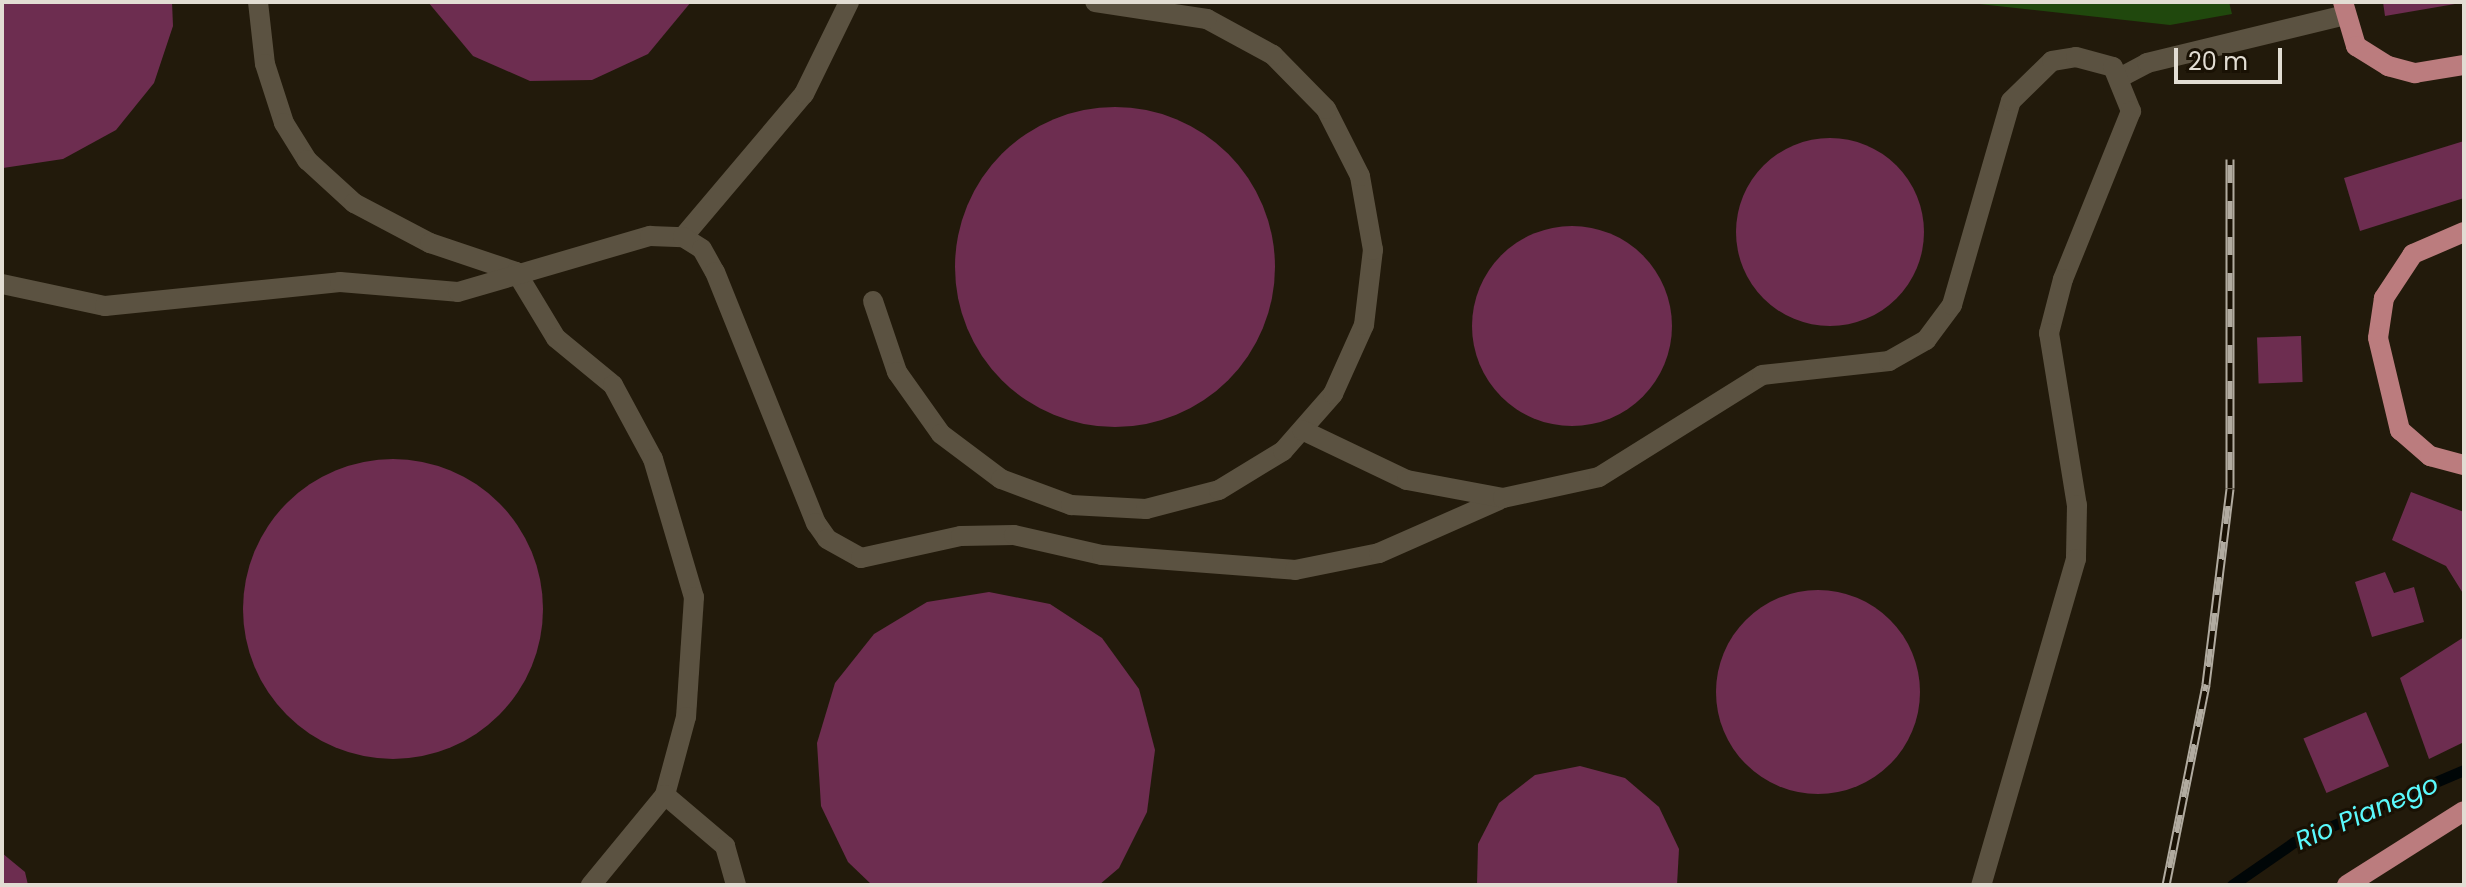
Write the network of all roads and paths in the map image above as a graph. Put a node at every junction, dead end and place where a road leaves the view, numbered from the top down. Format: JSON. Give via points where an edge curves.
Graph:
{"nodes":[{"id":1,"x":258,"y":2,"type":"edge"},
{"id":2,"x":849,"y":2,"type":"edge"},
{"id":3,"x":1095,"y":2,"type":"edge"},
{"id":4,"x":2342,"y":9,"type":"edge"},
{"id":5,"x":2464,"y":65,"type":"edge"},
{"id":6,"x":2123,"y":76,"type":"junction"},
{"id":7,"x":2464,"y":232,"type":"edge"},
{"id":8,"x":683,"y":237,"type":"junction"},
{"id":9,"x":516,"y":272,"type":"junction"},
{"id":10,"x":2,"y":284,"type":"edge"},
{"id":11,"x":873,"y":301,"type":"dead end"},
{"id":12,"x":1302,"y":430,"type":"junction"},
{"id":13,"x":2464,"y":465,"type":"edge"},
{"id":14,"x":1503,"y":498,"type":"junction"},
{"id":15,"x":665,"y":795,"type":"junction"},
{"id":16,"x":2464,"y":811,"type":"edge"},
{"id":17,"x":591,"y":885,"type":"edge"},
{"id":18,"x":736,"y":885,"type":"edge"},
{"id":19,"x":1981,"y":885,"type":"edge"},
{"id":20,"x":2347,"y":885,"type":"edge"}],
"edges":[{"from":1,"to":9,"type":"street","via":[[265,64],[284,123],[307,160],[354,203],[430,243]]},
{"from":2,"to":8,"type":"street","via":[[804,94]]},
{"from":3,"to":12,"type":"street","via":[[1207,19],[1273,55],[1326,109],[1360,176],[1373,250],[1364,325],[1333,394]]},
{"from":4,"to":5,"type":"main road","via":[[2356,46],[2388,66],[2415,73]]},
{"from":4,"to":6,"type":"street","via":[[2229,45],[2147,63]]},
{"from":6,"to":14,"type":"street","via":[[2099,60],[2076,57],[2030,77],[1992,148],[1952,305],[1911,351],[1866,368],[1762,375],[1599,477]]},
{"from":6,"to":19,"type":"street","via":[[2131,111],[2063,279],[2049,333],[2077,505],[2076,559]]},
{"from":7,"to":13,"type":"main road","via":[[2413,254],[2384,298],[2378,338],[2400,430],[2430,456]]},
{"from":8,"to":9,"type":"street","via":[[650,236]]},
{"from":8,"to":14,"type":"street","via":[[702,249],[715,272],[816,523],[827,539],[861,558],[961,536],[1014,535],[1102,555],[1295,570],[1379,553]]},
{"from":9,"to":10,"type":"street","via":[[458,292],[340,282],[105,306]]},
{"from":9,"to":15,"type":"street","via":[[556,338],[613,385],[631,411],[674,516],[694,597],[695,646]]},
{"from":11,"to":12,"type":"street","via":[[897,372],[941,434],[1001,479],[1071,505],[1146,509],[1219,490],[1283,451]]},
{"from":12,"to":14,"type":"street","via":[[1407,480]]},
{"from":15,"to":17,"type":"street"},
{"from":15,"to":18,"type":"street","via":[[725,846]]},
{"from":16,"to":20,"type":"main road"}]}
